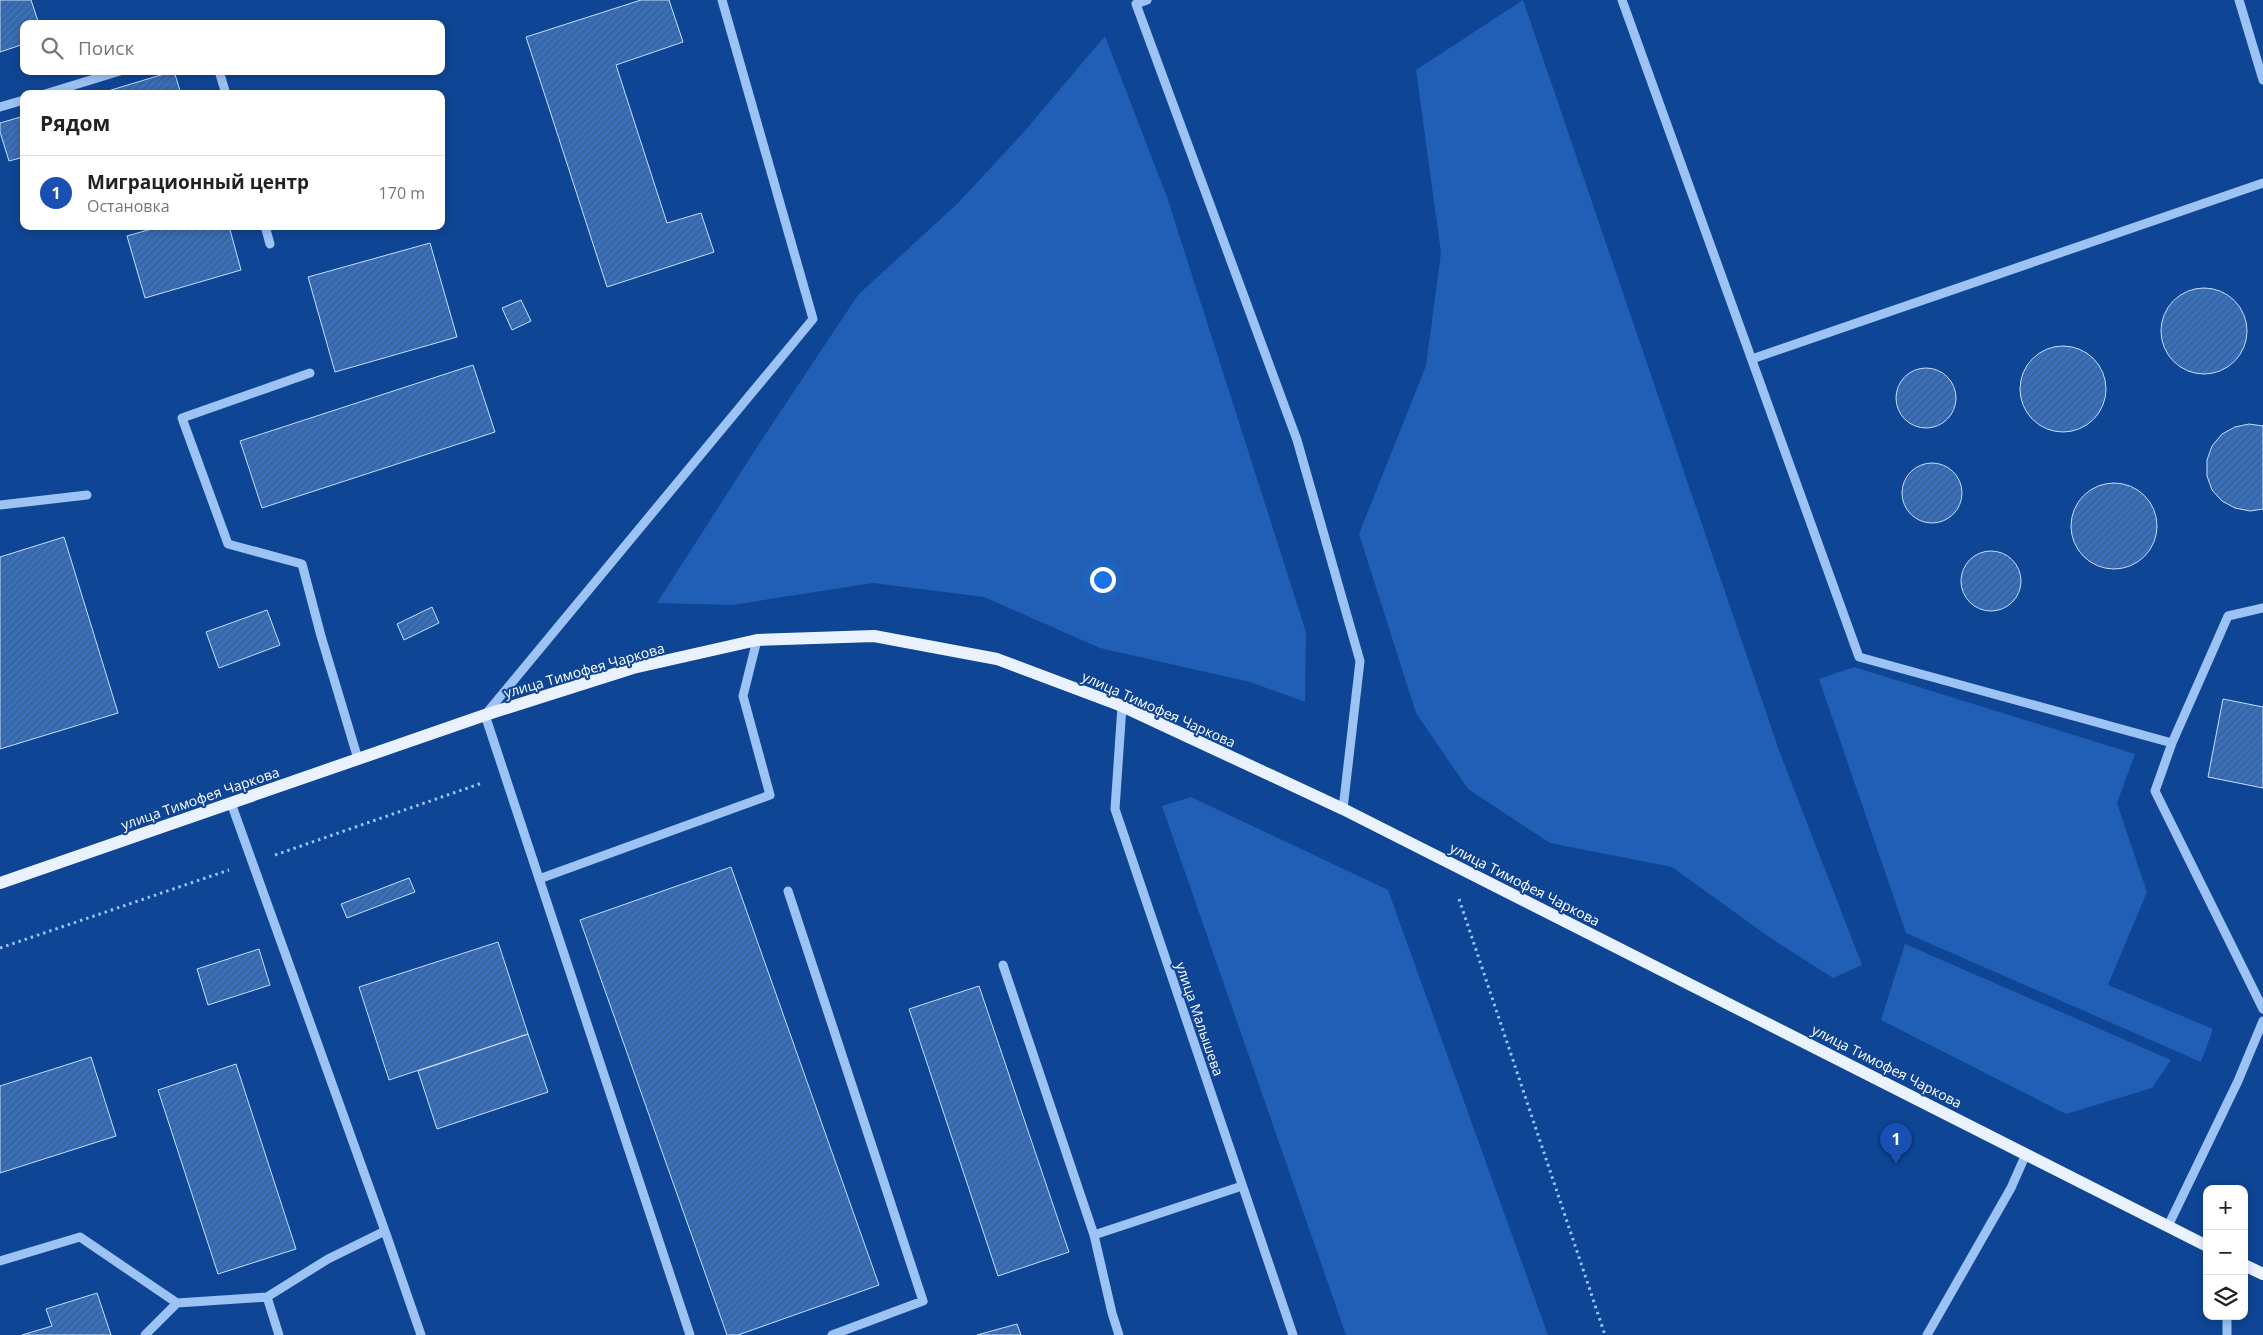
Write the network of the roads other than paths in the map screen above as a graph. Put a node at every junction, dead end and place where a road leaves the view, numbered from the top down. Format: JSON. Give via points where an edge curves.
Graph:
{"nodes":[{"id":1,"x":722,"y":0,"type":"edge"},
{"id":2,"x":1147,"y":0,"type":"edge"},
{"id":3,"x":1622,"y":0,"type":"edge"},
{"id":4,"x":2239,"y":0,"type":"edge"},
{"id":5,"x":107,"y":75,"type":"edge"},
{"id":6,"x":220,"y":75,"type":"edge"},
{"id":7,"x":2263,"y":80,"type":"edge"},
{"id":8,"x":58,"y":90,"type":"edge"},
{"id":9,"x":225,"y":90,"type":"edge"},
{"id":10,"x":20,"y":101,"type":"edge"},
{"id":11,"x":0,"y":107,"type":"edge"},
{"id":12,"x":2263,"y":183,"type":"edge"},
{"id":13,"x":266,"y":230,"type":"edge"},
{"id":14,"x":270,"y":244,"type":"dead end"},
{"id":15,"x":1752,"y":359,"type":"junction"},
{"id":16,"x":310,"y":373,"type":"dead end"},
{"id":17,"x":87,"y":496,"type":"dead end"},
{"id":18,"x":0,"y":505,"type":"edge"},
{"id":19,"x":2263,"y":608,"type":"edge"},
{"id":20,"x":757,"y":640,"type":"junction"},
{"id":21,"x":1122,"y":706,"type":"junction"},
{"id":22,"x":485,"y":715,"type":"junction"},
{"id":23,"x":2172,"y":743,"type":"junction"},
{"id":24,"x":358,"y":759,"type":"junction"},
{"id":25,"x":231,"y":802,"type":"junction"},
{"id":26,"x":1343,"y":809,"type":"junction"},
{"id":27,"x":539,"y":879,"type":"junction"},
{"id":28,"x":0,"y":883,"type":"edge"},
{"id":29,"x":788,"y":891,"type":"dead end"},
{"id":30,"x":1003,"y":966,"type":"dead end"},
{"id":31,"x":2263,"y":1009,"type":"edge"},
{"id":32,"x":2263,"y":1021,"type":"edge"},
{"id":33,"x":2026,"y":1154,"type":"junction"},
{"id":34,"x":1242,"y":1186,"type":"junction"},
{"id":35,"x":2168,"y":1226,"type":"junction"},
{"id":36,"x":385,"y":1231,"type":"junction"},
{"id":37,"x":1094,"y":1235,"type":"junction"},
{"id":38,"x":2203,"y":1244,"type":"edge"},
{"id":39,"x":0,"y":1261,"type":"edge"},
{"id":40,"x":2248,"y":1267,"type":"edge"},
{"id":41,"x":2263,"y":1274,"type":"edge"},
{"id":42,"x":266,"y":1297,"type":"junction"},
{"id":43,"x":176,"y":1303,"type":"junction"},
{"id":44,"x":2227,"y":1320,"type":"edge"},
{"id":45,"x":145,"y":1335,"type":"edge"},
{"id":46,"x":279,"y":1335,"type":"edge"},
{"id":47,"x":422,"y":1335,"type":"edge"},
{"id":48,"x":690,"y":1335,"type":"edge"},
{"id":49,"x":832,"y":1335,"type":"edge"},
{"id":50,"x":1119,"y":1335,"type":"edge"},
{"id":51,"x":1293,"y":1335,"type":"edge"},
{"id":52,"x":1927,"y":1335,"type":"edge"},
{"id":53,"x":2227,"y":1335,"type":"edge"}],
"edges":[{"from":1,"to":22,"type":"lane","via":[[813,319]]},
{"from":2,"to":26,"type":"lane","via":[[1136,4],[1297,440],[1360,661]]},
{"from":3,"to":15,"type":"lane"},
{"from":4,"to":7,"type":"lane"},
{"from":5,"to":8,"type":"lane"},
{"from":6,"to":9,"type":"lane"},
{"from":10,"to":11,"type":"lane"},
{"from":12,"to":15,"type":"lane"},
{"from":13,"to":14,"type":"lane"},
{"from":15,"to":23,"type":"lane","via":[[1859,657]]},
{"from":16,"to":24,"type":"lane","via":[[182,418],[228,544],[302,564]]},
{"from":17,"to":18,"type":"lane"},
{"from":19,"to":23,"type":"lane","via":[[2228,616]]},
{"from":20,"to":21,"type":"main road","name":"улица Тимофея Чаркова","via":[[874,636],[997,659]]},
{"from":20,"to":22,"type":"main road","name":"улица Тимофея Чаркова","via":[[634,668]]},
{"from":20,"to":27,"type":"lane","via":[[744,696],[770,795]]},
{"from":21,"to":26,"type":"main road","name":"улица Тимофея Чаркова"},
{"from":21,"to":34,"type":"lane","name":"улица Малышева","via":[[1115,809]]},
{"from":22,"to":24,"type":"main road","name":"улица Тимофея Чаркова"},
{"from":22,"to":27,"type":"lane"},
{"from":23,"to":31,"type":"lane","via":[[2155,791]]},
{"from":24,"to":25,"type":"main road","name":"улица Тимофея Чаркова"},
{"from":25,"to":28,"type":"main road","name":"улица Тимофея Чаркова"},
{"from":25,"to":36,"type":"lane"},
{"from":26,"to":33,"type":"main road","name":"улица Тимофея Чаркова"},
{"from":27,"to":48,"type":"lane"},
{"from":29,"to":49,"type":"lane","via":[[923,1301]]},
{"from":30,"to":37,"type":"lane"},
{"from":32,"to":35,"type":"lane","via":[[2238,1081]]},
{"from":33,"to":35,"type":"main road","name":"улица Тимофея Чаркова"},
{"from":33,"to":52,"type":"lane","via":[[2011,1188]]},
{"from":34,"to":37,"type":"lane"},
{"from":34,"to":51,"type":"lane","name":"улица Малышева"},
{"from":35,"to":38,"type":"main road","name":"улица Тимофея Чаркова"},
{"from":36,"to":42,"type":"lane","via":[[328,1259]]},
{"from":36,"to":47,"type":"lane"},
{"from":37,"to":50,"type":"lane"},
{"from":39,"to":43,"type":"lane","via":[[80,1236]]},
{"from":40,"to":41,"type":"main road"},
{"from":42,"to":43,"type":"lane"},
{"from":42,"to":46,"type":"lane"},
{"from":43,"to":45,"type":"lane"},
{"from":44,"to":53,"type":"lane"}]}
